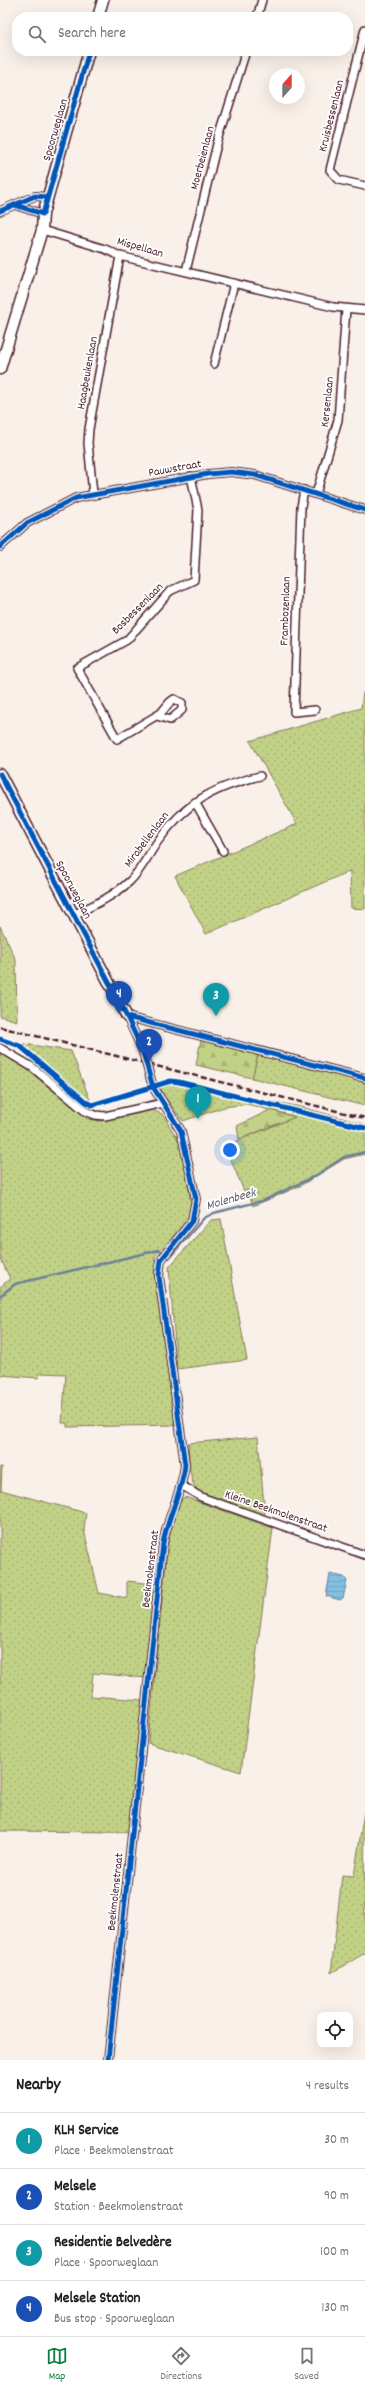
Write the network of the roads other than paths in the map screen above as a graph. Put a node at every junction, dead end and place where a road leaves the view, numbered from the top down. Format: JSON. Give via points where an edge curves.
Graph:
{"nodes":[{"id":1,"x":103,"y":0,"type":"edge"},
{"id":2,"x":262,"y":0,"type":"edge"},
{"id":3,"x":99,"y":12,"type":"edge"},
{"id":4,"x":258,"y":12,"type":"edge"},
{"id":5,"x":365,"y":29,"type":"edge"},
{"id":6,"x":88,"y":56,"type":"edge"},
{"id":7,"x":244,"y":56,"type":"edge"},
{"id":8,"x":365,"y":186,"type":"edge"},
{"id":9,"x":48,"y":197,"type":"junction"},
{"id":10,"x":15,"y":205,"type":"junction"},
{"id":11,"x":0,"y":211,"type":"edge"},
{"id":12,"x":43,"y":214,"type":"junction"},
{"id":13,"x":42,"y":230,"type":"junction"},
{"id":14,"x":120,"y":256,"type":"junction"},
{"id":15,"x":186,"y":271,"type":"junction"},
{"id":16,"x":234,"y":283,"type":"junction"},
{"id":17,"x":346,"y":309,"type":"junction"},
{"id":18,"x":365,"y":310,"type":"edge"},
{"id":19,"x":214,"y":364,"type":"dead end"},
{"id":20,"x":0,"y":369,"type":"edge"},
{"id":21,"x":191,"y":476,"type":"junction"},
{"id":22,"x":304,"y":490,"type":"junction"},
{"id":23,"x":94,"y":494,"type":"junction"},
{"id":24,"x":316,"y":494,"type":"junction"},
{"id":25,"x":365,"y":510,"type":"edge"},
{"id":26,"x":0,"y":547,"type":"edge"},
{"id":27,"x":315,"y":710,"type":"dead end"},
{"id":28,"x":157,"y":716,"type":"dead end"},
{"id":29,"x":0,"y":774,"type":"edge"},
{"id":30,"x":260,"y":776,"type":"dead end"},
{"id":31,"x":195,"y":802,"type":"junction"},
{"id":32,"x":223,"y":851,"type":"dead end"},
{"id":33,"x":75,"y":914,"type":"junction"},
{"id":34,"x":127,"y":1016,"type":"junction"},
{"id":35,"x":0,"y":1048,"type":"edge"},
{"id":36,"x":145,"y":1058,"type":"joint"},
{"id":37,"x":365,"y":1078,"type":"edge"},
{"id":38,"x":163,"y":1103,"type":"junction"},
{"id":39,"x":181,"y":1485,"type":"junction"},
{"id":40,"x":365,"y":1555,"type":"edge"},
{"id":41,"x":108,"y":2060,"type":"edge"}],
"edges":[{"from":1,"to":3,"type":"street"},
{"from":2,"to":4,"type":"street"},
{"from":5,"to":8,"type":"street","name":"Kruisbessenlaan","via":[[330,170],[339,180]]},
{"from":6,"to":9,"type":"street","name":"Spoorweglaan"},
{"from":7,"to":15,"type":"street","name":"Moerbeienlaan","via":[[217,144]]},
{"from":9,"to":10,"type":"street","via":[[35,196]]},
{"from":9,"to":12,"type":"street","name":"Spoorweglaan"},
{"from":10,"to":11,"type":"street"},
{"from":10,"to":12,"type":"street"},
{"from":12,"to":13,"type":"street","name":"Spoorweglaan"},
{"from":13,"to":14,"type":"street","name":"Mispellaan"},
{"from":13,"to":20,"type":"street","name":"Spoorweglaan"},
{"from":14,"to":15,"type":"street","name":"Mispellaan"},
{"from":14,"to":23,"type":"street","name":"Haagbeukenlaan","via":[[89,429],[88,443]]},
{"from":15,"to":16,"type":"street","name":"Mispellaan"},
{"from":16,"to":17,"type":"street","name":"Mispellaan"},
{"from":16,"to":19,"type":"street"},
{"from":17,"to":18,"type":"street","name":"Mispellaan"},
{"from":17,"to":24,"type":"street","name":"Kersenlaan","via":[[337,426]]},
{"from":21,"to":22,"type":"street","name":"Pauwstraat","via":[[231,472],[255,475]]},
{"from":21,"to":23,"type":"street","name":"Pauwstraat"},
{"from":21,"to":28,"type":"street","name":"Bosbessenlaan","via":[[198,510],[194,580],[170,591],[127,640],[77,668],[117,739]]},
{"from":22,"to":24,"type":"street","name":"Pauwstraat"},
{"from":22,"to":27,"type":"street","name":"Frambozenlaan","via":[[301,507],[294,712]]},
{"from":23,"to":26,"type":"street","name":"Pauwstraat","via":[[76,498],[45,512],[27,523]]},
{"from":24,"to":25,"type":"street","name":"Pauwstraat"},
{"from":29,"to":33,"type":"street","name":"Spoorweglaan"},
{"from":30,"to":31,"type":"street","name":"Mirabellenlaan","via":[[211,791]]},
{"from":31,"to":32,"type":"street"},
{"from":31,"to":33,"type":"street","name":"Mirabellenlaan","via":[[166,829],[130,881],[111,896]]},
{"from":33,"to":34,"type":"street","name":"Spoorweglaan"},
{"from":34,"to":36,"type":"street","name":"Spoorweglaan"},
{"from":34,"to":37,"type":"street"},
{"from":35,"to":38,"type":"street","via":[[32,1067],[85,1111],[95,1115],[105,1116]]},
{"from":36,"to":38,"type":"street","name":"Beekmolenstraat","via":[[153,1087]]},
{"from":38,"to":39,"type":"street","name":"Beekmolenstraat","via":[[181,1131],[196,1199],[192,1221],[161,1260],[159,1276],[184,1449],[185,1465]]},
{"from":39,"to":40,"type":"street","name":"Kleine Beekmolenstraat","via":[[201,1497]]},
{"from":39,"to":41,"type":"street","name":"Beekmolenstraat","via":[[166,1524],[163,1543]]}]}
